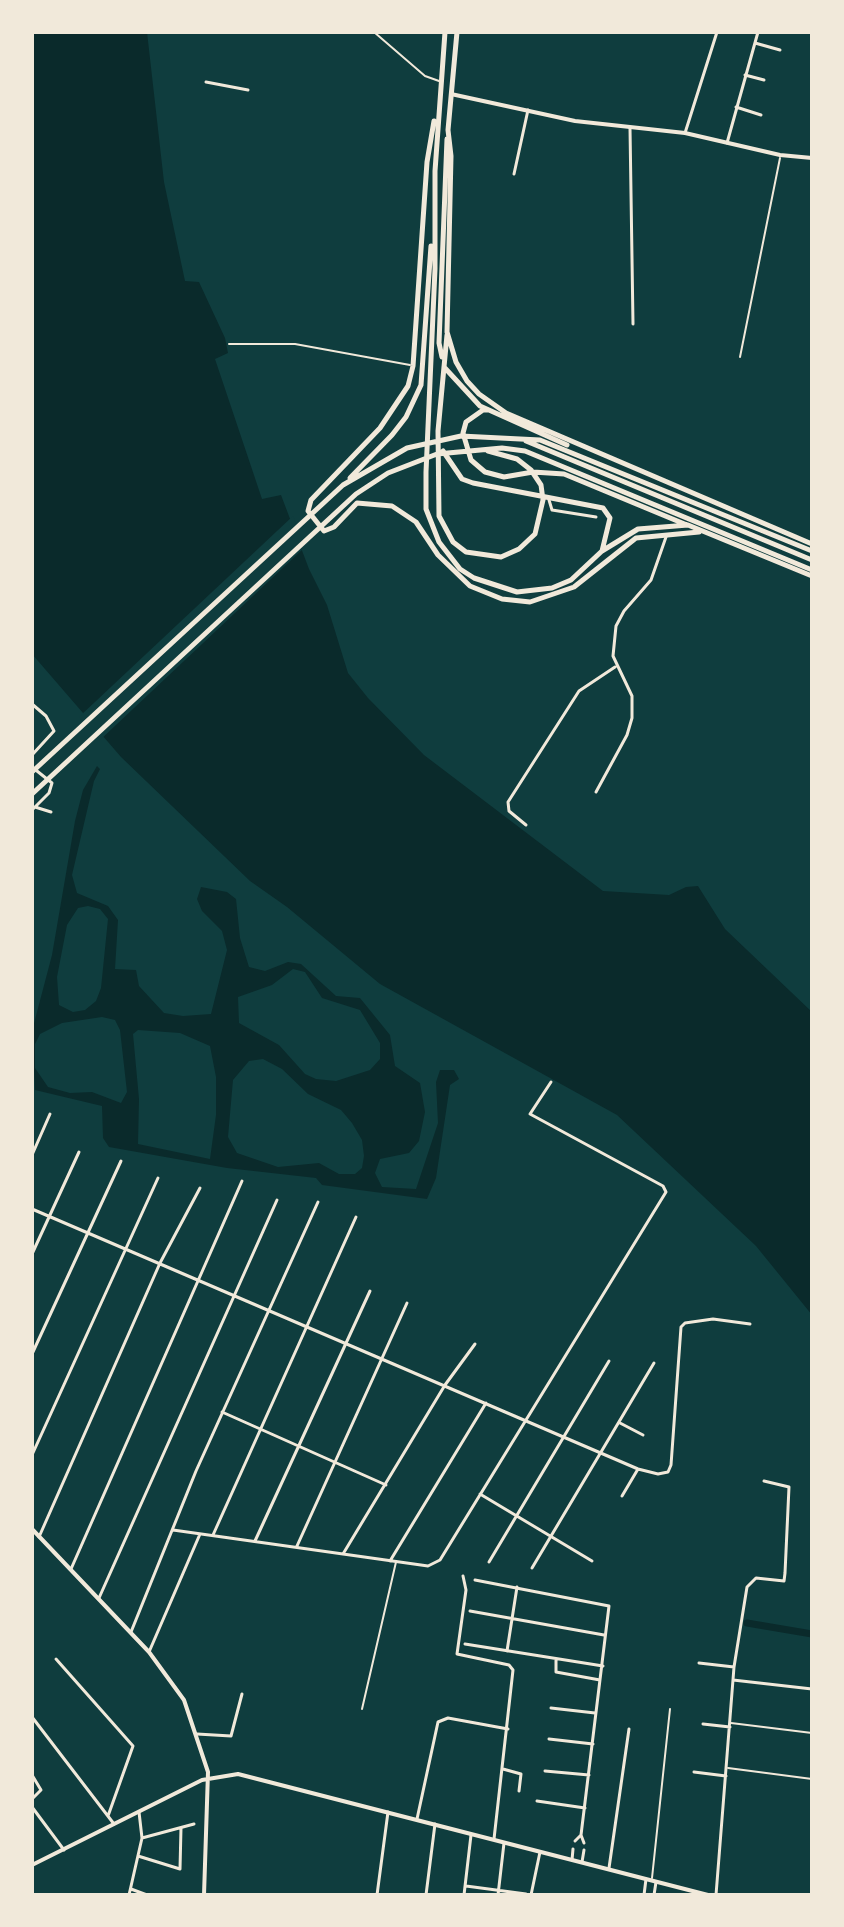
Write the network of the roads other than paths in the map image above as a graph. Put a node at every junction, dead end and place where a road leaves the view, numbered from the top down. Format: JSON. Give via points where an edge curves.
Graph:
{"nodes":[{"id":1,"x":374,"y":32,"type":"edge"},
{"id":2,"x":445,"y":32,"type":"edge"},
{"id":3,"x":457,"y":32,"type":"edge"},
{"id":4,"x":717,"y":32,"type":"edge"},
{"id":5,"x":758,"y":32,"type":"edge"},
{"id":6,"x":755,"y":43,"type":"junction"},
{"id":7,"x":780,"y":50,"type":"dead end"},
{"id":8,"x":745,"y":75,"type":"junction"},
{"id":9,"x":764,"y":80,"type":"dead end"},
{"id":10,"x":440,"y":81,"type":"junction"},
{"id":11,"x":206,"y":82,"type":"dead end"},
{"id":12,"x":248,"y":90,"type":"dead end"},
{"id":13,"x":451,"y":94,"type":"junction"},
{"id":14,"x":438,"y":98,"type":"junction"},
{"id":15,"x":736,"y":107,"type":"junction"},
{"id":16,"x":528,"y":110,"type":"junction"},
{"id":17,"x":761,"y":115,"type":"dead end"},
{"id":18,"x":630,"y":127,"type":"junction"},
{"id":19,"x":448,"y":130,"type":"junction"},
{"id":20,"x":685,"y":133,"type":"junction"},
{"id":21,"x":727,"y":143,"type":"junction"},
{"id":22,"x":780,"y":155,"type":"junction"},
{"id":23,"x":812,"y":158,"type":"edge"},
{"id":24,"x":514,"y":174,"type":"dead end"},
{"id":25,"x":434,"y":233,"type":"junction"},
{"id":26,"x":633,"y":324,"type":"dead end"},
{"id":27,"x":447,"y":332,"type":"junction"},
{"id":28,"x":229,"y":344,"type":"dead end"},
{"id":29,"x":740,"y":357,"type":"dead end"},
{"id":30,"x":413,"y":366,"type":"junction"},
{"id":31,"x":506,"y":413,"type":"junction"},
{"id":32,"x":438,"y":431,"type":"junction"},
{"id":33,"x":513,"y":437,"type":"junction"},
{"id":34,"x":479,"y":449,"type":"junction"},
{"id":35,"x":605,"y":464,"type":"junction"},
{"id":36,"x":343,"y":485,"type":"junction"},
{"id":37,"x":550,"y":496,"type":"junction"},
{"id":38,"x":596,"y":517,"type":"dead end"},
{"id":39,"x":688,"y":525,"type":"junction"},
{"id":40,"x":700,"y":532,"type":"junction"},
{"id":41,"x":668,"y":533,"type":"junction"},
{"id":42,"x":812,"y":544,"type":"edge"},
{"id":43,"x":602,"y":551,"type":"junction"},
{"id":44,"x":812,"y":551,"type":"edge"},
{"id":45,"x":812,"y":560,"type":"edge"},
{"id":46,"x":812,"y":573,"type":"edge"},
{"id":47,"x":615,"y":667,"type":"junction"},
{"id":48,"x":32,"y":704,"type":"edge"},
{"id":49,"x":32,"y":755,"type":"edge"},
{"id":50,"x":32,"y":770,"type":"edge"},
{"id":51,"x":596,"y":792,"type":"dead end"},
{"id":52,"x":32,"y":794,"type":"edge"},
{"id":53,"x":34,"y":808,"type":"edge"},
{"id":54,"x":51,"y":812,"type":"dead end"},
{"id":55,"x":526,"y":825,"type":"dead end"},
{"id":56,"x":551,"y":1082,"type":"dead end"},
{"id":57,"x":50,"y":1114,"type":"dead end"},
{"id":58,"x":79,"y":1152,"type":"dead end"},
{"id":59,"x":32,"y":1155,"type":"edge"},
{"id":60,"x":121,"y":1161,"type":"dead end"},
{"id":61,"x":158,"y":1178,"type":"dead end"},
{"id":62,"x":242,"y":1181,"type":"dead end"},
{"id":63,"x":200,"y":1188,"type":"dead end"},
{"id":64,"x":277,"y":1200,"type":"dead end"},
{"id":65,"x":318,"y":1202,"type":"dead end"},
{"id":66,"x":32,"y":1209,"type":"edge"},
{"id":67,"x":50,"y":1216,"type":"junction"},
{"id":68,"x":356,"y":1217,"type":"dead end"},
{"id":69,"x":88,"y":1233,"type":"junction"},
{"id":70,"x":125,"y":1248,"type":"junction"},
{"id":71,"x":32,"y":1254,"type":"edge"},
{"id":72,"x":160,"y":1263,"type":"junction"},
{"id":73,"x":196,"y":1279,"type":"junction"},
{"id":74,"x":370,"y":1291,"type":"dead end"},
{"id":75,"x":234,"y":1295,"type":"junction"},
{"id":76,"x":407,"y":1303,"type":"dead end"},
{"id":77,"x":268,"y":1310,"type":"junction"},
{"id":78,"x":750,"y":1324,"type":"dead end"},
{"id":79,"x":306,"y":1325,"type":"junction"},
{"id":80,"x":344,"y":1342,"type":"junction"},
{"id":81,"x":475,"y":1344,"type":"dead end"},
{"id":82,"x":32,"y":1354,"type":"edge"},
{"id":83,"x":381,"y":1358,"type":"junction"},
{"id":84,"x":609,"y":1361,"type":"dead end"},
{"id":85,"x":654,"y":1363,"type":"dead end"},
{"id":86,"x":445,"y":1385,"type":"junction"},
{"id":87,"x":486,"y":1403,"type":"junction"},
{"id":88,"x":222,"y":1412,"type":"junction"},
{"id":89,"x":525,"y":1421,"type":"junction"},
{"id":90,"x":620,"y":1423,"type":"junction"},
{"id":91,"x":261,"y":1428,"type":"junction"},
{"id":92,"x":643,"y":1435,"type":"dead end"},
{"id":93,"x":564,"y":1437,"type":"junction"},
{"id":94,"x":298,"y":1444,"type":"junction"},
{"id":95,"x":603,"y":1453,"type":"junction"},
{"id":96,"x":32,"y":1455,"type":"edge"},
{"id":97,"x":335,"y":1459,"type":"junction"},
{"id":98,"x":638,"y":1469,"type":"junction"},
{"id":99,"x":764,"y":1481,"type":"dead end"},
{"id":100,"x":386,"y":1485,"type":"junction"},
{"id":101,"x":480,"y":1494,"type":"junction"},
{"id":102,"x":622,"y":1496,"type":"dead end"},
{"id":103,"x":518,"y":1515,"type":"junction"},
{"id":104,"x":32,"y":1529,"type":"edge"},
{"id":105,"x":173,"y":1530,"type":"junction"},
{"id":106,"x":200,"y":1534,"type":"junction"},
{"id":107,"x":213,"y":1535,"type":"junction"},
{"id":108,"x":39,"y":1537,"type":"junction"},
{"id":109,"x":551,"y":1537,"type":"junction"},
{"id":110,"x":255,"y":1541,"type":"junction"},
{"id":111,"x":297,"y":1546,"type":"junction"},
{"id":112,"x":343,"y":1554,"type":"junction"},
{"id":113,"x":390,"y":1561,"type":"junction"},
{"id":114,"x":396,"y":1561,"type":"junction"},
{"id":115,"x":592,"y":1561,"type":"dead end"},
{"id":116,"x":489,"y":1562,"type":"dead end"},
{"id":117,"x":532,"y":1568,"type":"dead end"},
{"id":118,"x":71,"y":1570,"type":"junction"},
{"id":119,"x":463,"y":1576,"type":"dead end"},
{"id":120,"x":475,"y":1580,"type":"dead end"},
{"id":121,"x":517,"y":1587,"type":"junction"},
{"id":122,"x":99,"y":1599,"type":"junction"},
{"id":123,"x":470,"y":1611,"type":"dead end"},
{"id":124,"x":512,"y":1618,"type":"junction"},
{"id":125,"x":130,"y":1634,"type":"junction"},
{"id":126,"x":606,"y":1635,"type":"junction"},
{"id":127,"x":465,"y":1644,"type":"dead end"},
{"id":128,"x":506,"y":1651,"type":"junction"},
{"id":129,"x":149,"y":1652,"type":"junction"},
{"id":130,"x":56,"y":1659,"type":"dead end"},
{"id":131,"x":556,"y":1659,"type":"junction"},
{"id":132,"x":699,"y":1663,"type":"dead end"},
{"id":133,"x":603,"y":1666,"type":"junction"},
{"id":134,"x":734,"y":1667,"type":"junction"},
{"id":135,"x":600,"y":1680,"type":"junction"},
{"id":136,"x":733,"y":1680,"type":"junction"},
{"id":137,"x":812,"y":1689,"type":"edge"},
{"id":138,"x":242,"y":1694,"type":"dead end"},
{"id":139,"x":551,"y":1708,"type":"dead end"},
{"id":140,"x":362,"y":1709,"type":"dead end"},
{"id":141,"x":670,"y":1709,"type":"dead end"},
{"id":142,"x":596,"y":1713,"type":"junction"},
{"id":143,"x":32,"y":1717,"type":"edge"},
{"id":144,"x":703,"y":1724,"type":"dead end"},
{"id":145,"x":731,"y":1725,"type":"junction"},
{"id":146,"x":508,"y":1729,"type":"junction"},
{"id":147,"x":629,"y":1729,"type":"dead end"},
{"id":148,"x":812,"y":1733,"type":"edge"},
{"id":149,"x":197,"y":1734,"type":"junction"},
{"id":150,"x":549,"y":1739,"type":"dead end"},
{"id":151,"x":593,"y":1744,"type":"junction"},
{"id":152,"x":728,"y":1768,"type":"junction"},
{"id":153,"x":503,"y":1769,"type":"junction"},
{"id":154,"x":545,"y":1771,"type":"dead end"},
{"id":155,"x":694,"y":1772,"type":"dead end"},
{"id":156,"x":32,"y":1775,"type":"edge"},
{"id":157,"x":589,"y":1775,"type":"junction"},
{"id":158,"x":727,"y":1776,"type":"junction"},
{"id":159,"x":208,"y":1778,"type":"junction"},
{"id":160,"x":812,"y":1779,"type":"edge"},
{"id":161,"x":519,"y":1791,"type":"dead end"},
{"id":162,"x":32,"y":1799,"type":"edge"},
{"id":163,"x":537,"y":1801,"type":"dead end"},
{"id":164,"x":32,"y":1807,"type":"edge"},
{"id":165,"x":585,"y":1808,"type":"junction"},
{"id":166,"x":139,"y":1812,"type":"junction"},
{"id":167,"x":388,"y":1812,"type":"junction"},
{"id":168,"x":108,"y":1816,"type":"junction"},
{"id":169,"x":417,"y":1819,"type":"junction"},
{"id":170,"x":114,"y":1824,"type":"junction"},
{"id":171,"x":194,"y":1824,"type":"dead end"},
{"id":172,"x":435,"y":1824,"type":"junction"},
{"id":173,"x":181,"y":1828,"type":"junction"},
{"id":174,"x":471,"y":1834,"type":"junction"},
{"id":175,"x":581,"y":1835,"type":"junction"},
{"id":176,"x":142,"y":1838,"type":"junction"},
{"id":177,"x":494,"y":1839,"type":"junction"},
{"id":178,"x":575,"y":1841,"type":"dead end"},
{"id":179,"x":504,"y":1842,"type":"junction"},
{"id":180,"x":584,"y":1843,"type":"dead end"},
{"id":181,"x":573,"y":1849,"type":"dead end"},
{"id":182,"x":64,"y":1850,"type":"junction"},
{"id":183,"x":584,"y":1850,"type":"dead end"},
{"id":184,"x":540,"y":1852,"type":"junction"},
{"id":185,"x":138,"y":1856,"type":"junction"},
{"id":186,"x":572,"y":1860,"type":"junction"},
{"id":187,"x":582,"y":1863,"type":"junction"},
{"id":188,"x":32,"y":1865,"type":"edge"},
{"id":189,"x":608,"y":1870,"type":"junction"},
{"id":190,"x":651,"y":1881,"type":"junction"},
{"id":191,"x":465,"y":1886,"type":"junction"},
{"id":192,"x":131,"y":1889,"type":"junction"},
{"id":193,"x":498,"y":1893,"type":"edge"},
{"id":194,"x":528,"y":1894,"type":"edge"},
{"id":195,"x":129,"y":1895,"type":"edge"},
{"id":196,"x":147,"y":1895,"type":"edge"},
{"id":197,"x":204,"y":1895,"type":"edge"},
{"id":198,"x":377,"y":1895,"type":"edge"},
{"id":199,"x":426,"y":1895,"type":"edge"},
{"id":200,"x":464,"y":1895,"type":"edge"},
{"id":201,"x":644,"y":1895,"type":"edge"},
{"id":202,"x":654,"y":1895,"type":"edge"},
{"id":203,"x":708,"y":1895,"type":"edge"},
{"id":204,"x":716,"y":1895,"type":"edge"}],
"edges":[{"from":1,"to":10,"type":"lane","via":[[425,76]]},
{"from":2,"to":10,"type":"main road"},
{"from":3,"to":13,"type":"main road"},
{"from":4,"to":20,"type":"street"},
{"from":5,"to":6,"type":"street"},
{"from":6,"to":7,"type":"street"},
{"from":6,"to":8,"type":"street"},
{"from":8,"to":9,"type":"street"},
{"from":8,"to":15,"type":"street"},
{"from":10,"to":14,"type":"main road"},
{"from":11,"to":12,"type":"street"},
{"from":13,"to":16,"type":"street"},
{"from":13,"to":19,"type":"main road"},
{"from":14,"to":25,"type":"main road"},
{"from":14,"to":30,"type":"main road","via":[[427,162]]},
{"from":15,"to":17,"type":"street"},
{"from":15,"to":21,"type":"street"},
{"from":16,"to":18,"type":"street"},
{"from":16,"to":24,"type":"street"},
{"from":18,"to":20,"type":"street"},
{"from":18,"to":26,"type":"street"},
{"from":19,"to":27,"type":"main road"},
{"from":19,"to":35,"type":"main road","via":[[439,343],[445,371],[480,406]]},
{"from":20,"to":21,"type":"street"},
{"from":21,"to":22,"type":"street"},
{"from":22,"to":23,"type":"street"},
{"from":22,"to":29,"type":"lane"},
{"from":25,"to":36,"type":"main road","via":[[421,385],[392,435]]},
{"from":25,"to":43,"type":"main road","via":[[426,496],[428,519],[439,542],[474,578],[517,592],[571,580]]},
{"from":27,"to":31,"type":"main road","via":[[467,381]]},
{"from":27,"to":32,"type":"main road"},
{"from":28,"to":30,"type":"lane","via":[[307,346]]},
{"from":30,"to":41,"type":"main road","via":[[404,396],[380,428],[308,505],[324,531],[357,503],[392,506],[416,522],[438,555],[470,586],[502,599],[530,602],[574,587],[636,538]]},
{"from":31,"to":39,"type":"main road","via":[[483,410],[466,422],[464,445],[485,472],[504,477],[564,474]]},
{"from":31,"to":42,"type":"main road"},
{"from":32,"to":34,"type":"main road","via":[[439,516],[453,542],[466,552],[501,557],[519,549],[540,524],[541,485],[517,459]]},
{"from":32,"to":37,"type":"main road","via":[[441,447],[462,479]]},
{"from":33,"to":35,"type":"main road","via":[[561,446]]},
{"from":33,"to":36,"type":"main road","via":[[461,436],[407,448]]},
{"from":33,"to":45,"type":"main road"},
{"from":34,"to":46,"type":"main road","via":[[514,449],[555,462]]},
{"from":34,"to":52,"type":"main road","via":[[415,461],[367,487]]},
{"from":35,"to":44,"type":"main road"},
{"from":36,"to":50,"type":"main road"},
{"from":37,"to":38,"type":"street","via":[[552,510]]},
{"from":37,"to":43,"type":"main road","via":[[603,508],[610,518]]},
{"from":39,"to":40,"type":"main road"},
{"from":39,"to":43,"type":"main road","via":[[638,529]]},
{"from":40,"to":41,"type":"main road"},
{"from":40,"to":46,"type":"main road"},
{"from":41,"to":47,"type":"street","via":[[651,580],[616,626]]},
{"from":47,"to":51,"type":"street","via":[[632,696],[632,718]]},
{"from":47,"to":55,"type":"street","via":[[579,691],[508,802],[509,811]]},
{"from":48,"to":49,"type":"street","via":[[54,731]]},
{"from":50,"to":53,"type":"street","via":[[52,783]]},
{"from":53,"to":54,"type":"street"},
{"from":56,"to":89,"type":"street","via":[[530,1114],[666,1192]]},
{"from":57,"to":59,"type":"street"},
{"from":58,"to":67,"type":"street"},
{"from":60,"to":69,"type":"street"},
{"from":61,"to":70,"type":"street"},
{"from":62,"to":73,"type":"street"},
{"from":63,"to":72,"type":"street"},
{"from":64,"to":75,"type":"street"},
{"from":65,"to":77,"type":"street"},
{"from":66,"to":67,"type":"street"},
{"from":67,"to":69,"type":"street"},
{"from":67,"to":71,"type":"street"},
{"from":68,"to":79,"type":"street"},
{"from":69,"to":70,"type":"street"},
{"from":69,"to":82,"type":"street"},
{"from":70,"to":72,"type":"street"},
{"from":70,"to":96,"type":"street"},
{"from":72,"to":73,"type":"street"},
{"from":72,"to":108,"type":"street"},
{"from":73,"to":75,"type":"street"},
{"from":73,"to":118,"type":"street"},
{"from":74,"to":80,"type":"street"},
{"from":75,"to":77,"type":"street"},
{"from":75,"to":122,"type":"street"},
{"from":76,"to":83,"type":"street"},
{"from":77,"to":79,"type":"street"},
{"from":77,"to":88,"type":"street"},
{"from":78,"to":98,"type":"street","via":[[713,1319],[681,1327],[670,1470],[664,1474]]},
{"from":79,"to":80,"type":"street"},
{"from":79,"to":91,"type":"street"},
{"from":80,"to":83,"type":"street"},
{"from":80,"to":94,"type":"street"},
{"from":81,"to":86,"type":"street"},
{"from":83,"to":86,"type":"street"},
{"from":83,"to":97,"type":"street"},
{"from":84,"to":93,"type":"street"},
{"from":85,"to":90,"type":"street"},
{"from":86,"to":87,"type":"street"},
{"from":86,"to":100,"type":"street"},
{"from":87,"to":89,"type":"street"},
{"from":87,"to":113,"type":"street"},
{"from":88,"to":91,"type":"street"},
{"from":88,"to":105,"type":"street"},
{"from":89,"to":93,"type":"street"},
{"from":89,"to":101,"type":"street"},
{"from":90,"to":92,"type":"street"},
{"from":90,"to":95,"type":"street"},
{"from":91,"to":94,"type":"street"},
{"from":91,"to":107,"type":"street"},
{"from":93,"to":95,"type":"street"},
{"from":93,"to":103,"type":"street"},
{"from":94,"to":97,"type":"street"},
{"from":94,"to":110,"type":"street"},
{"from":95,"to":98,"type":"street"},
{"from":95,"to":109,"type":"street"},
{"from":97,"to":100,"type":"street"},
{"from":97,"to":111,"type":"street"},
{"from":98,"to":102,"type":"street"},
{"from":99,"to":134,"type":"street","via":[[789,1487],[784,1581],[750,1580]]},
{"from":100,"to":112,"type":"street"},
{"from":101,"to":103,"type":"street"},
{"from":101,"to":114,"type":"street","via":[[435,1564]]},
{"from":103,"to":109,"type":"street"},
{"from":103,"to":116,"type":"street"},
{"from":104,"to":108,"type":"street"},
{"from":105,"to":106,"type":"street"},
{"from":105,"to":125,"type":"street"},
{"from":106,"to":107,"type":"street"},
{"from":106,"to":129,"type":"street"},
{"from":107,"to":110,"type":"street"},
{"from":108,"to":118,"type":"street"},
{"from":109,"to":115,"type":"street"},
{"from":109,"to":117,"type":"street"},
{"from":110,"to":111,"type":"street"},
{"from":111,"to":112,"type":"street"},
{"from":112,"to":113,"type":"street"},
{"from":113,"to":114,"type":"street"},
{"from":114,"to":140,"type":"lane"},
{"from":118,"to":122,"type":"street"},
{"from":119,"to":146,"type":"street","via":[[466,1590],[457,1654],[513,1670]]},
{"from":120,"to":121,"type":"street"},
{"from":121,"to":124,"type":"street"},
{"from":121,"to":126,"type":"street","via":[[606,1604]]},
{"from":122,"to":125,"type":"street"},
{"from":123,"to":124,"type":"street"},
{"from":124,"to":126,"type":"street"},
{"from":124,"to":128,"type":"street"},
{"from":125,"to":129,"type":"street"},
{"from":126,"to":133,"type":"street"},
{"from":127,"to":128,"type":"street"},
{"from":128,"to":131,"type":"street"},
{"from":129,"to":149,"type":"street","via":[[184,1700]]},
{"from":130,"to":168,"type":"street","via":[[133,1746]]},
{"from":131,"to":133,"type":"street"},
{"from":131,"to":135,"type":"street","via":[[556,1672]]},
{"from":132,"to":134,"type":"street"},
{"from":133,"to":135,"type":"street"},
{"from":134,"to":136,"type":"street"},
{"from":135,"to":142,"type":"street"},
{"from":136,"to":137,"type":"street"},
{"from":136,"to":145,"type":"street"},
{"from":138,"to":149,"type":"street","via":[[231,1736]]},
{"from":139,"to":142,"type":"street"},
{"from":141,"to":190,"type":"lane"},
{"from":142,"to":151,"type":"street"},
{"from":143,"to":168,"type":"street"},
{"from":144,"to":145,"type":"street"},
{"from":145,"to":148,"type":"lane"},
{"from":145,"to":152,"type":"street"},
{"from":146,"to":153,"type":"street"},
{"from":146,"to":169,"type":"street","via":[[448,1718],[438,1722]]},
{"from":147,"to":189,"type":"street"},
{"from":149,"to":159,"type":"street"},
{"from":150,"to":151,"type":"street"},
{"from":151,"to":157,"type":"street"},
{"from":152,"to":158,"type":"street"},
{"from":152,"to":160,"type":"lane"},
{"from":153,"to":161,"type":"street","via":[[521,1774]]},
{"from":153,"to":177,"type":"street"},
{"from":154,"to":157,"type":"street"},
{"from":155,"to":158,"type":"street"},
{"from":156,"to":162,"type":"street","via":[[41,1790]]},
{"from":157,"to":165,"type":"street"},
{"from":158,"to":204,"type":"street"},
{"from":159,"to":166,"type":"street"},
{"from":159,"to":167,"type":"street","via":[[238,1774]]},
{"from":159,"to":197,"type":"street"},
{"from":163,"to":165,"type":"street"},
{"from":164,"to":182,"type":"street"},
{"from":165,"to":175,"type":"street"},
{"from":166,"to":170,"type":"street"},
{"from":166,"to":176,"type":"street"},
{"from":167,"to":169,"type":"street"},
{"from":167,"to":198,"type":"street"},
{"from":168,"to":170,"type":"street"},
{"from":169,"to":172,"type":"street"},
{"from":170,"to":182,"type":"street"},
{"from":171,"to":173,"type":"street"},
{"from":172,"to":174,"type":"street"},
{"from":172,"to":199,"type":"street"},
{"from":173,"to":176,"type":"street"},
{"from":173,"to":185,"type":"street","via":[[180,1869]]},
{"from":174,"to":177,"type":"street"},
{"from":174,"to":191,"type":"street"},
{"from":175,"to":178,"type":"street"},
{"from":175,"to":180,"type":"street"},
{"from":176,"to":185,"type":"street"},
{"from":177,"to":179,"type":"street"},
{"from":179,"to":184,"type":"street"},
{"from":179,"to":193,"type":"street"},
{"from":181,"to":186,"type":"street"},
{"from":182,"to":188,"type":"street"},
{"from":183,"to":187,"type":"street"},
{"from":184,"to":186,"type":"street"},
{"from":184,"to":194,"type":"street"},
{"from":185,"to":192,"type":"street"},
{"from":186,"to":187,"type":"street"},
{"from":187,"to":189,"type":"street"},
{"from":189,"to":190,"type":"street"},
{"from":190,"to":201,"type":"street"},
{"from":190,"to":202,"type":"street"},
{"from":190,"to":203,"type":"street"},
{"from":191,"to":193,"type":"street"},
{"from":191,"to":200,"type":"street"},
{"from":192,"to":195,"type":"street"},
{"from":192,"to":196,"type":"street"},
{"from":193,"to":194,"type":"street"}]}
